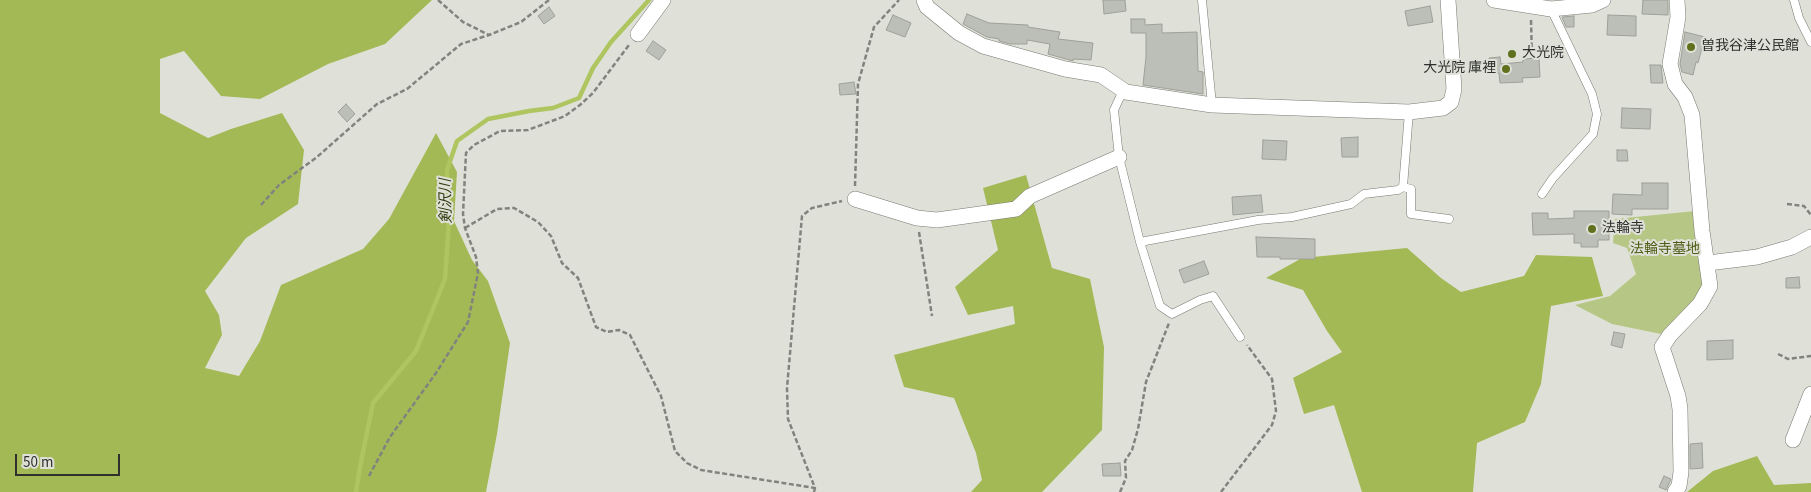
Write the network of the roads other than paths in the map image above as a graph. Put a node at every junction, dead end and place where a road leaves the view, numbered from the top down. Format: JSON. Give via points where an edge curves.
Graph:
{"nodes":[{"id":1,"x":663,"y":0,"type":"edge"},
{"id":2,"x":924,"y":0,"type":"edge"},
{"id":3,"x":1202,"y":0,"type":"edge"},
{"id":4,"x":1448,"y":0,"type":"edge"},
{"id":5,"x":1494,"y":0,"type":"edge"},
{"id":6,"x":1603,"y":0,"type":"edge"},
{"id":7,"x":1677,"y":0,"type":"edge"},
{"id":8,"x":1794,"y":0,"type":"edge"},
{"id":9,"x":1551,"y":9,"type":"junction"},
{"id":10,"x":638,"y":34,"type":"road end"},
{"id":11,"x":1811,"y":42,"type":"edge"},
{"id":12,"x":1126,"y":92,"type":"junction"},
{"id":13,"x":1212,"y":105,"type":"junction"},
{"id":14,"x":1409,"y":112,"type":"junction"},
{"id":15,"x":1118,"y":157,"type":"junction"},
{"id":16,"x":1403,"y":186,"type":"junction"},
{"id":17,"x":1542,"y":194,"type":"dead end"},
{"id":18,"x":855,"y":199,"type":"road end"},
{"id":19,"x":1449,"y":219,"type":"dead end"},
{"id":20,"x":1811,"y":237,"type":"edge"},
{"id":21,"x":1140,"y":242,"type":"junction"},
{"id":22,"x":1708,"y":263,"type":"junction"},
{"id":23,"x":1240,"y":337,"type":"road end"},
{"id":24,"x":1811,"y":394,"type":"edge"},
{"id":25,"x":1793,"y":440,"type":"dead end"},
{"id":26,"x":1675,"y":492,"type":"edge"}],
"edges":[{"from":1,"to":10,"type":"street"},
{"from":2,"to":12,"type":"street","via":[[927,7],[959,33],[983,46],[1064,69],[1101,75]]},
{"from":3,"to":13,"type":"lane"},
{"from":4,"to":14,"type":"street","via":[[1454,89],[1451,102],[1443,108]]},
{"from":5,"to":9,"type":"street"},
{"from":6,"to":9,"type":"street","via":[[1592,5]]},
{"from":7,"to":22,"type":"street","via":[[1678,17],[1670,64],[1675,84],[1685,97],[1692,115],[1702,231]]},
{"from":8,"to":11,"type":"lane"},
{"from":9,"to":17,"type":"lane","via":[[1592,94],[1597,114],[1593,134]]},
{"from":12,"to":13,"type":"street"},
{"from":12,"to":15,"type":"lane","via":[[1114,110]]},
{"from":13,"to":14,"type":"street"},
{"from":14,"to":16,"type":"lane"},
{"from":15,"to":18,"type":"street","via":[[1030,196],[1016,209],[937,220],[917,218]]},
{"from":15,"to":21,"type":"lane"},
{"from":16,"to":19,"type":"lane","via":[[1411,189],[1411,214]]},
{"from":16,"to":21,"type":"lane","via":[[1398,190],[1364,194],[1351,204],[1292,217],[1258,220]]},
{"from":20,"to":22,"type":"street","via":[[1792,247],[1757,257]]},
{"from":21,"to":23,"type":"lane","via":[[1160,306],[1172,314],[1213,296]]},
{"from":22,"to":26,"type":"street","via":[[1710,286],[1700,304],[1662,347],[1680,409],[1681,472]]},
{"from":24,"to":25,"type":"street"}]}
